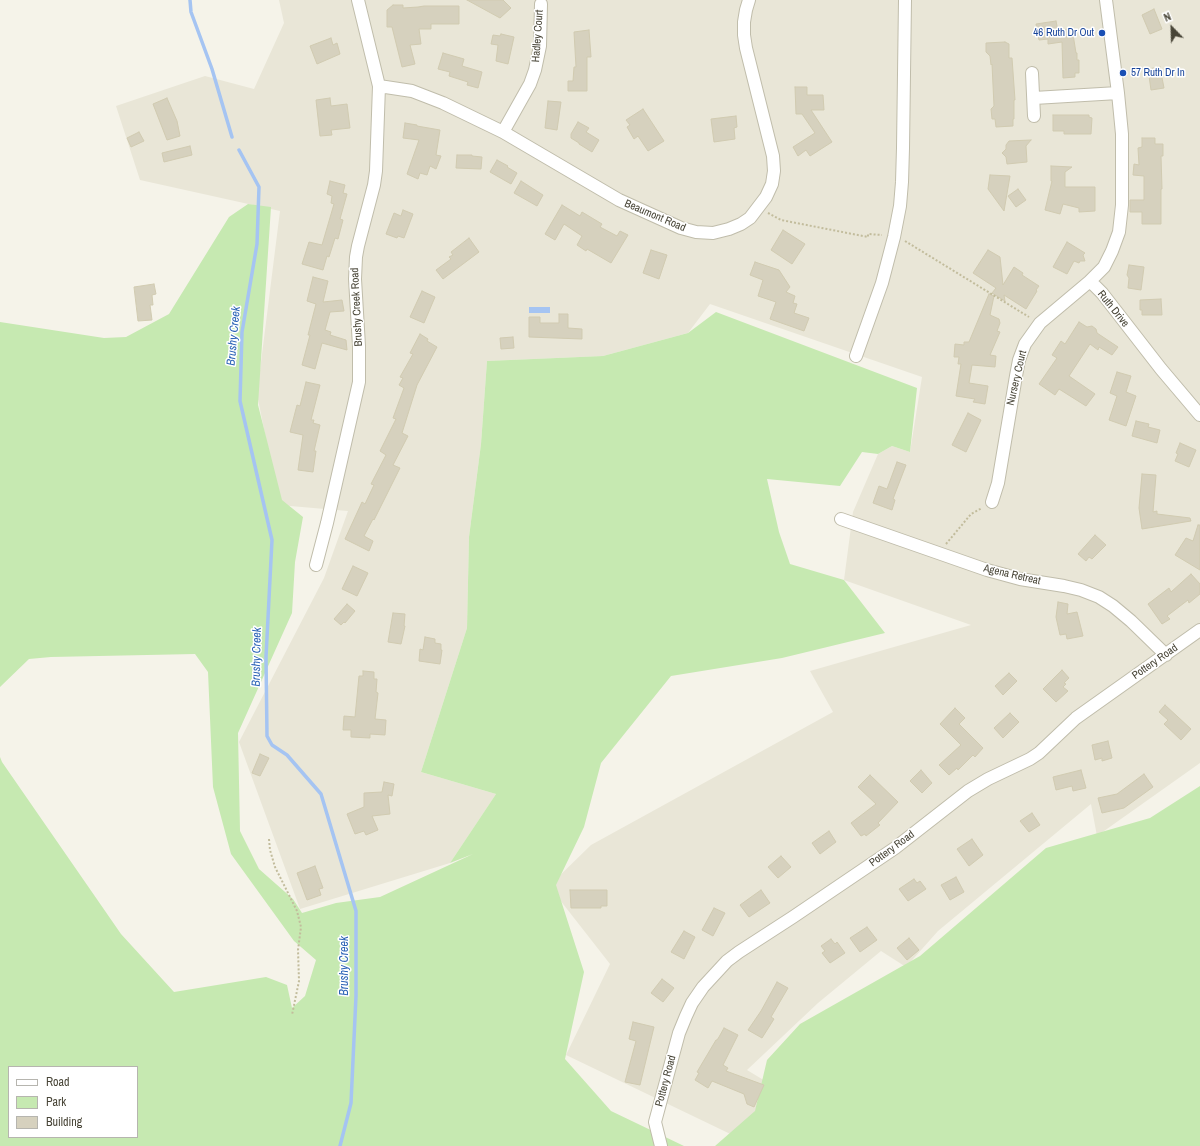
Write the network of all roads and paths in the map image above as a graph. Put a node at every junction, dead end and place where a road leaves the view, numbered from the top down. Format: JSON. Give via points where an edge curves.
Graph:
{"nodes":[{"id":1,"x":358,"y":0,"type":"edge"},
{"id":2,"x":749,"y":0,"type":"edge"},
{"id":3,"x":904,"y":0,"type":"edge"},
{"id":4,"x":1106,"y":0,"type":"edge"},
{"id":5,"x":541,"y":4,"type":"dead end"},
{"id":6,"x":1032,"y":73,"type":"dead end"},
{"id":7,"x":379,"y":86,"type":"junction"},
{"id":8,"x":1118,"y":93,"type":"junction"},
{"id":9,"x":1034,"y":98,"type":"junction"},
{"id":10,"x":1034,"y":116,"type":"dead end"},
{"id":11,"x":503,"y":132,"type":"junction"},
{"id":12,"x":758,"y":208,"type":"junction"},
{"id":13,"x":894,"y":237,"type":"junction"},
{"id":14,"x":1090,"y":281,"type":"junction"},
{"id":15,"x":1040,"y":323,"type":"junction"},
{"id":16,"x":856,"y":356,"type":"dead end"},
{"id":17,"x":1200,"y":415,"type":"edge"},
{"id":18,"x":992,"y":502,"type":"joint"},
{"id":19,"x":842,"y":519,"type":"dead end"},
{"id":20,"x":938,"y":554,"type":"junction"},
{"id":21,"x":316,"y":565,"type":"dead end"},
{"id":22,"x":1200,"y":630,"type":"edge"},
{"id":23,"x":1166,"y":655,"type":"junction"},
{"id":24,"x":269,"y":839,"type":"dead end"},
{"id":25,"x":292,"y":1015,"type":"dead end"},
{"id":26,"x":661,"y":1146,"type":"edge"}],
"edges":[{"from":1,"to":7,"type":"street","name":"Brushy Creek Road"},
{"from":2,"to":12,"type":"street","name":"Beaumont Road","via":[[744,22],[746,48],[774,156],[772,184]]},
{"from":3,"to":13,"type":"street","via":[[902,182]]},
{"from":4,"to":8,"type":"street","name":"Ruth Drive"},
{"from":5,"to":11,"type":"street","name":"Hadley Court","via":[[540,46],[535,70]]},
{"from":6,"to":9,"type":"street"},
{"from":7,"to":11,"type":"street","name":"Beaumont Road","via":[[412,91],[443,102]]},
{"from":7,"to":21,"type":"street","name":"Brushy Creek Road","via":[[375,178],[355,268],[359,382]]},
{"from":8,"to":9,"type":"street"},
{"from":8,"to":14,"type":"street","name":"Ruth Drive","via":[[1122,134],[1122,205],[1118,232],[1104,267]]},
{"from":9,"to":10,"type":"street"},
{"from":11,"to":12,"type":"street","name":"Beaumont Road","via":[[618,200],[681,228],[713,233],[729,229],[750,218]]},
{"from":12,"to":13,"type":"path","via":[[781,220],[868,237],[868,234]]},
{"from":13,"to":15,"type":"path","via":[[905,241]]},
{"from":13,"to":16,"type":"street","via":[[882,283]]},
{"from":14,"to":15,"type":"street","name":"Nursery Court"},
{"from":14,"to":17,"type":"street","name":"Ruth Drive"},
{"from":15,"to":18,"type":"street","name":"Nursery Court","via":[[1019,360],[998,483]]},
{"from":18,"to":20,"type":"path","via":[[972,514]]},
{"from":19,"to":20,"type":"street","name":"Agena Retreat"},
{"from":20,"to":23,"type":"street","name":"Agena Retreat","via":[[1020,579],[1064,586],[1099,597],[1131,621]]},
{"from":22,"to":23,"type":"street","name":"Pottery Road"},
{"from":23,"to":26,"type":"street","name":"Pottery Road","via":[[1076,718],[1039,753],[968,791],[895,848],[727,962],[703,987],[692,1003],[679,1033],[655,1122]]},
{"from":24,"to":25,"type":"path","via":[[275,867],[297,911],[301,928],[298,981]]}]}
